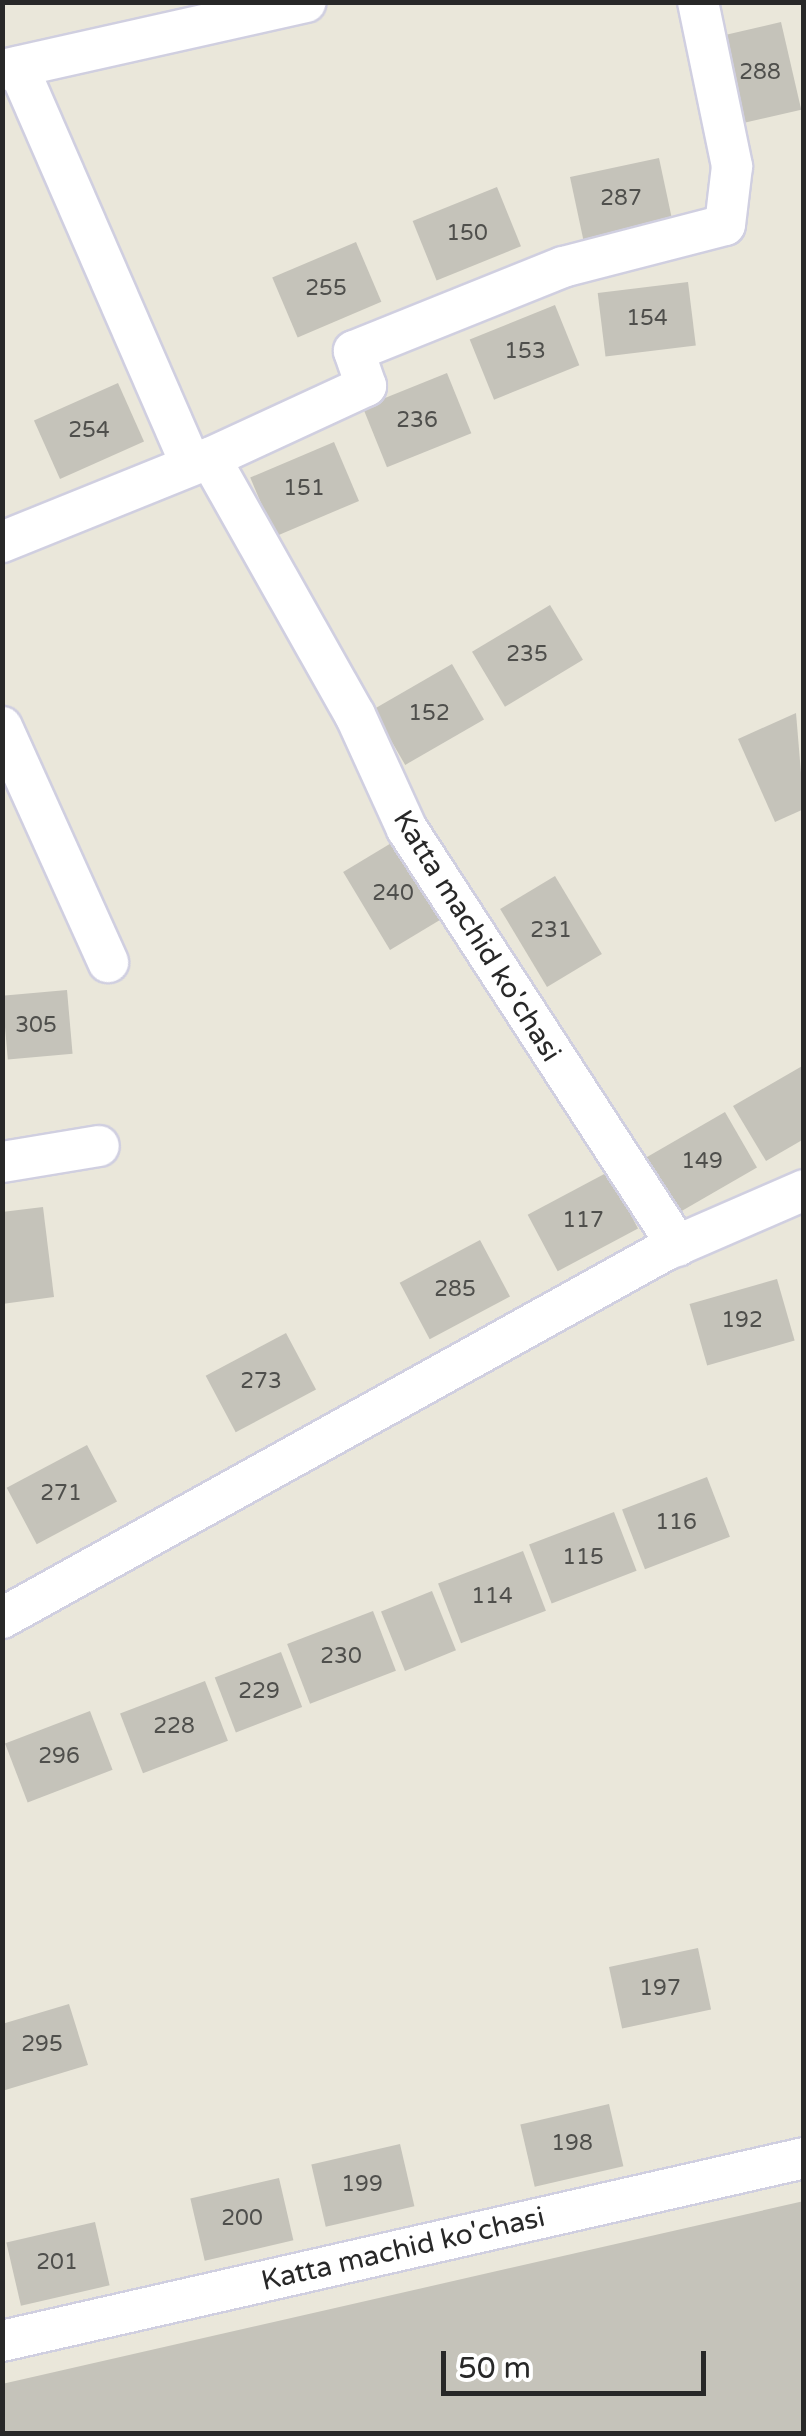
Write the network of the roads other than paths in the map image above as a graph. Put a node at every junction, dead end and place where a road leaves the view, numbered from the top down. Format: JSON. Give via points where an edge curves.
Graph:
{"nodes":[{"id":1,"x":306,"y":2,"type":"edge"},
{"id":2,"x":698,"y":2,"type":"edge"},
{"id":3,"x":10,"y":68,"type":"edge"},
{"id":4,"x":200,"y":461,"type":"junction"},
{"id":5,"x":2,"y":542,"type":"edge"},
{"id":6,"x":2,"y":727,"type":"edge"},
{"id":7,"x":108,"y":962,"type":"dead end"},
{"id":8,"x":99,"y":1146,"type":"dead end"},
{"id":9,"x":2,"y":1162,"type":"edge"},
{"id":10,"x":804,"y":1190,"type":"edge"},
{"id":11,"x":678,"y":1246,"type":"junction"},
{"id":12,"x":2,"y":1618,"type":"edge"},
{"id":13,"x":804,"y":2158,"type":"edge"},
{"id":14,"x":2,"y":2341,"type":"edge"}],
"edges":[{"from":1,"to":3,"type":"street","name":"Katta machid ko'chasi"},
{"from":2,"to":4,"type":"street","via":[[732,166],[724,225],[564,267],[354,350],[366,386]]},
{"from":3,"to":4,"type":"street","name":"Katta machid ko'chasi"},
{"from":4,"to":5,"type":"street"},
{"from":4,"to":11,"type":"street","name":"Katta machid ko'chasi","via":[[355,714],[407,829]]},
{"from":6,"to":7,"type":"street"},
{"from":8,"to":9,"type":"street"},
{"from":10,"to":11,"type":"street"},
{"from":11,"to":12,"type":"street"},
{"from":13,"to":14,"type":"street","name":"Katta machid ko'chasi"}]}
